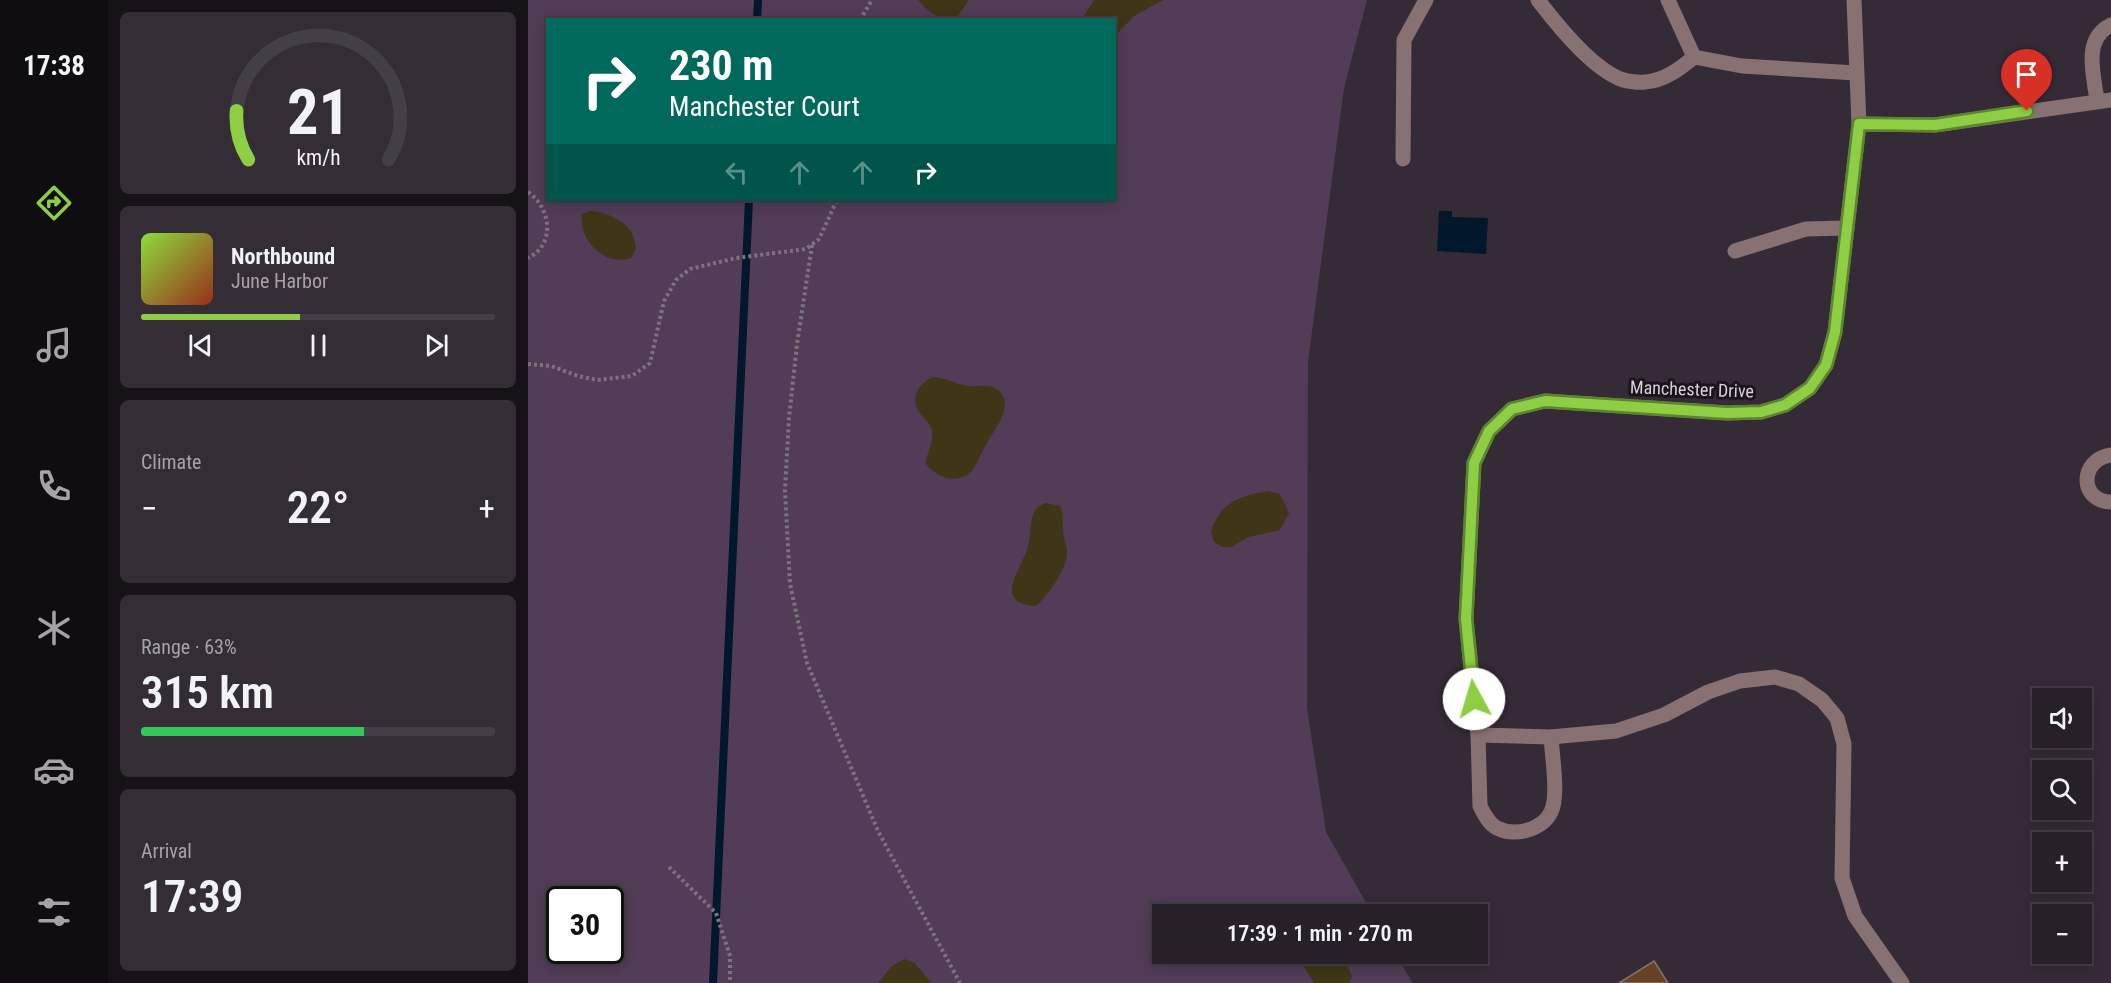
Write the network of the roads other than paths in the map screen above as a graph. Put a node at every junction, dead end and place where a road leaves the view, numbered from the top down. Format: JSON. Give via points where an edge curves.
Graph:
{"nodes":[{"id":1,"x":1426,"y":0,"type":"edge"},
{"id":2,"x":1538,"y":0,"type":"edge"},
{"id":3,"x":1668,"y":0,"type":"edge"},
{"id":4,"x":1854,"y":0,"type":"edge"},
{"id":5,"x":2111,"y":25,"type":"edge"},
{"id":6,"x":1694,"y":57,"type":"junction"},
{"id":7,"x":1856,"y":73,"type":"junction"},
{"id":8,"x":2104,"y":100,"type":"edge"},
{"id":9,"x":1859,"y":124,"type":"junction"},
{"id":10,"x":1403,"y":159,"type":"dead end"},
{"id":11,"x":1847,"y":228,"type":"junction"},
{"id":12,"x":1735,"y":251,"type":"dead end"},
{"id":13,"x":2111,"y":455,"type":"edge"},
{"id":14,"x":2111,"y":502,"type":"edge"},
{"id":15,"x":1478,"y":735,"type":"junction"},
{"id":16,"x":1551,"y":737,"type":"junction"},
{"id":17,"x":1902,"y":983,"type":"edge"}],
"edges":[{"from":1,"to":10,"type":"street","via":[[1404,40]]},
{"from":2,"to":6,"type":"street","via":[[1559,27],[1619,79],[1647,83],[1675,73]]},
{"from":3,"to":6,"type":"street"},
{"from":4,"to":7,"type":"street","name":"Manchester Drive"},
{"from":5,"to":8,"type":"street","via":[[2099,33],[2092,50]]},
{"from":6,"to":7,"type":"street","via":[[1742,66]]},
{"from":7,"to":9,"type":"street","name":"Manchester Drive"},
{"from":8,"to":9,"type":"street","via":[[1935,125]]},
{"from":9,"to":11,"type":"street","name":"Manchester Drive"},
{"from":11,"to":12,"type":"street","via":[[1806,229]]},
{"from":11,"to":15,"type":"street","name":"Manchester Drive","via":[[1835,332],[1826,365],[1810,388],[1785,405],[1761,412],[1727,413],[1545,401],[1512,409],[1489,431],[1474,463],[1466,619]]},
{"from":13,"to":14,"type":"street","via":[[2091,465],[2087,480],[2093,495]]},
{"from":15,"to":16,"type":"street"},
{"from":15,"to":16,"type":"street","name":"Manchester Drive","via":[[1480,806],[1484,816],[1497,828],[1518,832],[1539,826],[1552,811]]},
{"from":16,"to":17,"type":"street","via":[[1616,731],[1740,681],[1775,677],[1800,684],[1822,700],[1837,718],[1844,744],[1842,878],[1855,916]]}]}
